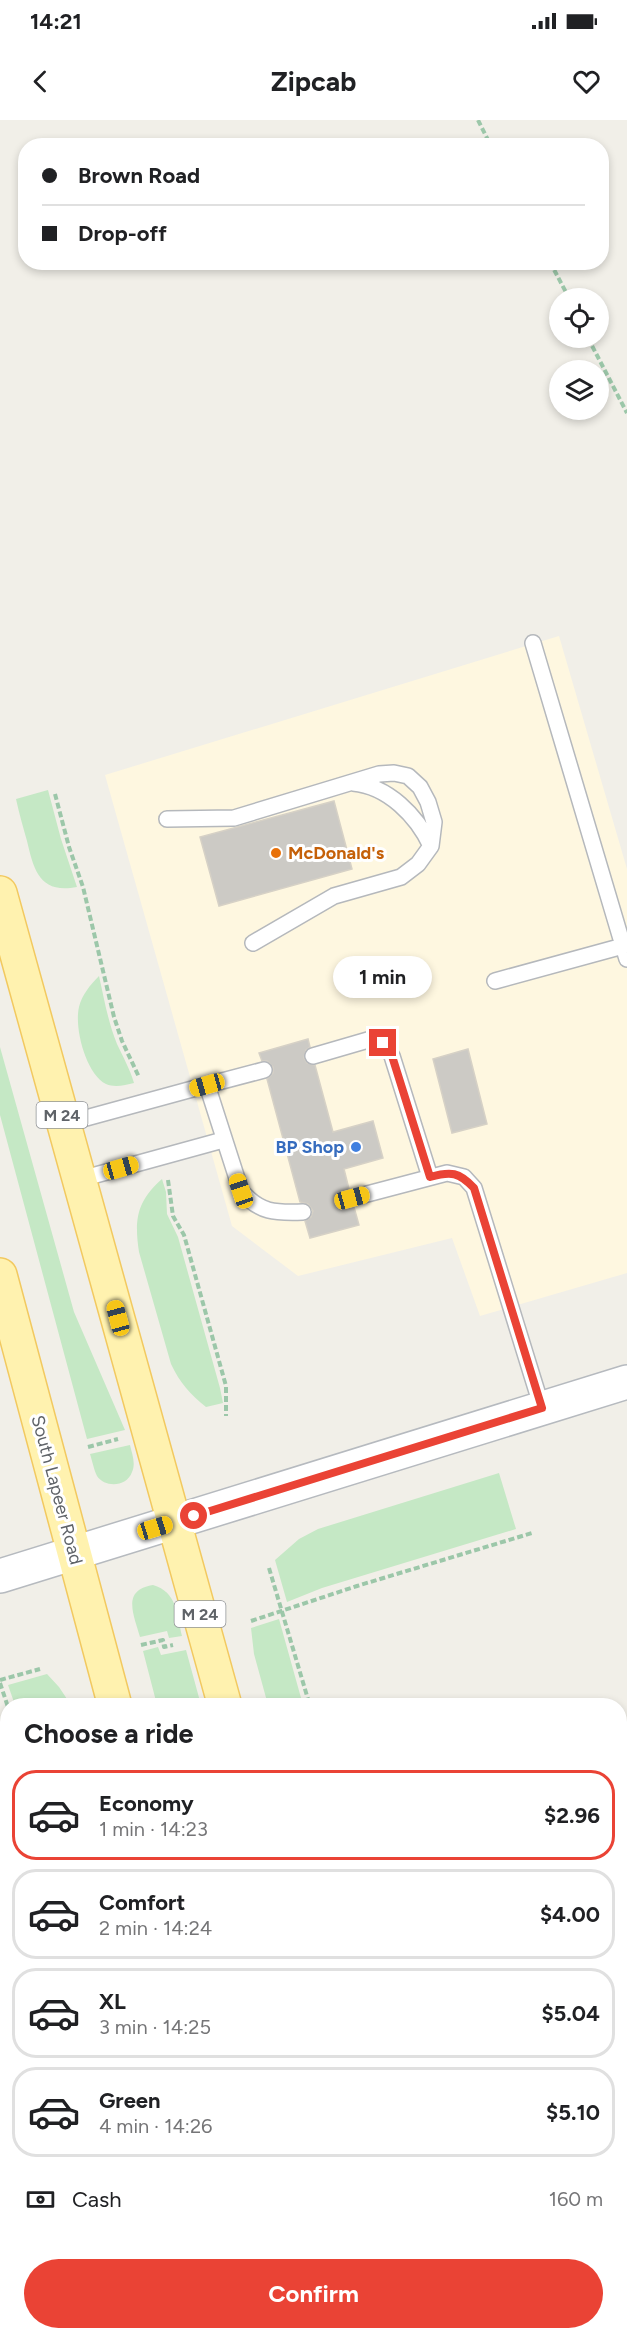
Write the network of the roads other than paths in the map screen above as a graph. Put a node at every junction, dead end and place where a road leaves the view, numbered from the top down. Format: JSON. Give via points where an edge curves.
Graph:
{"nodes":[{"id":1,"x":533,"y":643,"type":"dead end"},
{"id":2,"x":347,"y":783,"type":"junction"},
{"id":3,"x":167,"y":819,"type":"dead end"},
{"id":4,"x":431,"y":846,"type":"junction"},
{"id":5,"x":0,"y":893,"type":"edge"},
{"id":6,"x":254,"y":943,"type":"dead end"},
{"id":7,"x":625,"y":953,"type":"edge"},
{"id":8,"x":495,"y":981,"type":"dead end"},
{"id":9,"x":313,"y":1056,"type":"dead end"},
{"id":10,"x":264,"y":1070,"type":"dead end"},
{"id":11,"x":207,"y":1085,"type":"junction"},
{"id":12,"x":64,"y":1124,"type":"junction"},
{"id":13,"x":223,"y":1140,"type":"junction"},
{"id":14,"x":430,"y":1177,"type":"junction"},
{"id":15,"x":81,"y":1179,"type":"junction"},
{"id":16,"x":352,"y":1198,"type":"dead end"},
{"id":17,"x":303,"y":1212,"type":"dead end"},
{"id":18,"x":0,"y":1275,"type":"edge"},
{"id":19,"x":627,"y":1382,"type":"edge"},
{"id":20,"x":542,"y":1408,"type":"junction"},
{"id":21,"x":175,"y":1522,"type":"junction"},
{"id":22,"x":73,"y":1553,"type":"junction"},
{"id":23,"x":0,"y":1576,"type":"edge"},
{"id":24,"x":113,"y":1698,"type":"edge"},
{"id":25,"x":223,"y":1698,"type":"edge"}],
"edges":[{"from":1,"to":7,"type":"lane"},
{"from":2,"to":3,"type":"lane","via":[[234,818]]},
{"from":2,"to":4,"type":"lane","via":[[378,790],[413,816]]},
{"from":2,"to":4,"type":"lane","via":[[379,774],[408,776],[428,802],[434,822]]},
{"from":4,"to":6,"type":"lane","via":[[418,864],[401,876],[334,896]]},
{"from":5,"to":12,"type":"main road","number":"M 24"},
{"from":7,"to":8,"type":"lane"},
{"from":9,"to":14,"type":"lane","via":[[368,1040],[383,1043],[392,1056]]},
{"from":10,"to":11,"type":"lane"},
{"from":11,"to":12,"type":"lane"},
{"from":11,"to":13,"type":"lane"},
{"from":12,"to":15,"type":"main road","number":"M 24"},
{"from":13,"to":15,"type":"lane"},
{"from":13,"to":17,"type":"lane","via":[[241,1191],[252,1205],[276,1213]]},
{"from":14,"to":16,"type":"lane"},
{"from":14,"to":20,"type":"lane","via":[[447,1173],[464,1177],[474,1188]]},
{"from":15,"to":21,"type":"main road","number":"M 24"},
{"from":18,"to":22,"type":"main road","name":"South Lapeer Road"},
{"from":19,"to":20,"type":"main road"},
{"from":20,"to":21,"type":"main road"},
{"from":21,"to":22,"type":"main road"},
{"from":21,"to":25,"type":"main road","number":"M 24"},
{"from":22,"to":23,"type":"main road"},
{"from":22,"to":24,"type":"main road","name":"South Lapeer Road"}]}
